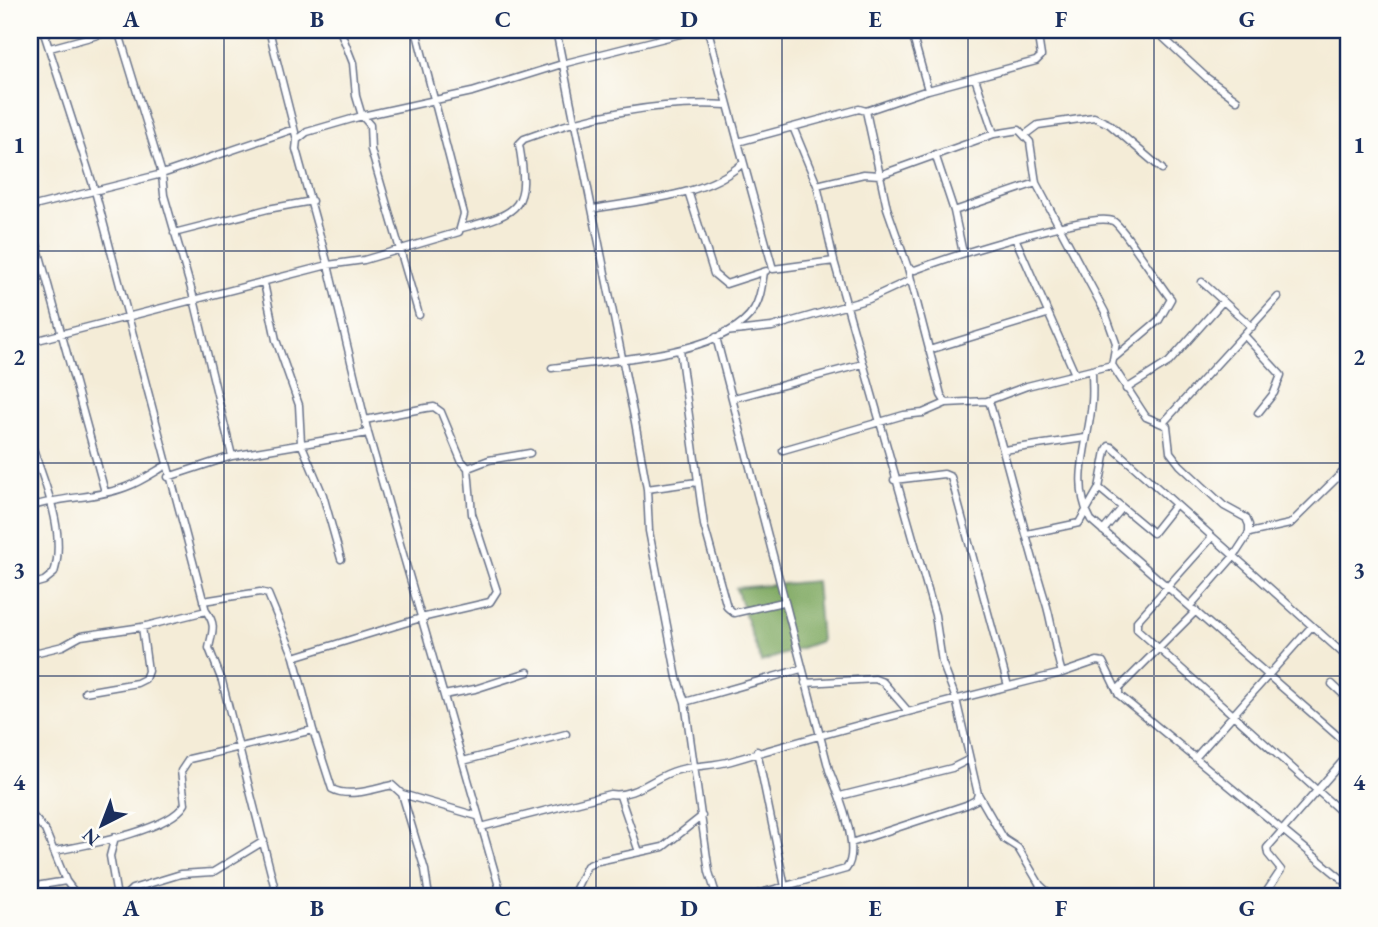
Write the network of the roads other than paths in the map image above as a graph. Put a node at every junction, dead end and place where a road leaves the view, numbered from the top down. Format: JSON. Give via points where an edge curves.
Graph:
{"nodes":[{"id":1,"x":43,"y":30,"type":"edge"},
{"id":2,"x":117,"y":30,"type":"edge"},
{"id":3,"x":269,"y":30,"type":"edge"},
{"id":4,"x":340,"y":30,"type":"edge"},
{"id":5,"x":416,"y":30,"type":"edge"},
{"id":6,"x":556,"y":30,"type":"edge"},
{"id":7,"x":696,"y":30,"type":"edge"},
{"id":8,"x":708,"y":30,"type":"edge"},
{"id":9,"x":911,"y":30,"type":"edge"},
{"id":10,"x":1037,"y":30,"type":"edge"},
{"id":11,"x":1155,"y":30,"type":"edge"},
{"id":12,"x":50,"y":48,"type":"junction"},
{"id":13,"x":562,"y":64,"type":"junction"},
{"id":14,"x":975,"y":78,"type":"junction"},
{"id":15,"x":928,"y":89,"type":"junction"},
{"id":16,"x":1237,"y":100,"type":"dead end"},
{"id":17,"x":433,"y":101,"type":"junction"},
{"id":18,"x":727,"y":105,"type":"junction"},
{"id":19,"x":866,"y":111,"type":"junction"},
{"id":20,"x":362,"y":116,"type":"junction"},
{"id":21,"x":575,"y":123,"type":"junction"},
{"id":22,"x":793,"y":127,"type":"junction"},
{"id":23,"x":294,"y":129,"type":"junction"},
{"id":24,"x":994,"y":134,"type":"junction"},
{"id":25,"x":1026,"y":134,"type":"junction"},
{"id":26,"x":297,"y":140,"type":"junction"},
{"id":27,"x":738,"y":142,"type":"junction"},
{"id":28,"x":935,"y":154,"type":"junction"},
{"id":29,"x":743,"y":163,"type":"junction"},
{"id":30,"x":1162,"y":170,"type":"dead end"},
{"id":31,"x":162,"y":174,"type":"junction"},
{"id":32,"x":880,"y":175,"type":"junction"},
{"id":33,"x":1036,"y":183,"type":"junction"},
{"id":34,"x":817,"y":185,"type":"junction"},
{"id":35,"x":95,"y":191,"type":"junction"},
{"id":36,"x":688,"y":191,"type":"junction"},
{"id":37,"x":312,"y":201,"type":"junction"},
{"id":38,"x":30,"y":207,"type":"edge"},
{"id":39,"x":593,"y":209,"type":"junction"},
{"id":40,"x":954,"y":211,"type":"junction"},
{"id":41,"x":30,"y":219,"type":"edge"},
{"id":42,"x":1061,"y":225,"type":"junction"},
{"id":43,"x":462,"y":228,"type":"junction"},
{"id":44,"x":174,"y":233,"type":"junction"},
{"id":45,"x":1016,"y":240,"type":"junction"},
{"id":46,"x":401,"y":248,"type":"junction"},
{"id":47,"x":963,"y":253,"type":"junction"},
{"id":48,"x":834,"y":261,"type":"junction"},
{"id":49,"x":328,"y":265,"type":"junction"},
{"id":50,"x":908,"y":268,"type":"junction"},
{"id":51,"x":773,"y":269,"type":"junction"},
{"id":52,"x":764,"y":272,"type":"junction"},
{"id":53,"x":910,"y":280,"type":"junction"},
{"id":54,"x":1202,"y":282,"type":"dead end"},
{"id":55,"x":264,"y":283,"type":"junction"},
{"id":56,"x":1278,"y":297,"type":"dead end"},
{"id":57,"x":194,"y":299,"type":"junction"},
{"id":58,"x":1223,"y":301,"type":"junction"},
{"id":59,"x":847,"y":305,"type":"junction"},
{"id":60,"x":1047,"y":314,"type":"junction"},
{"id":61,"x":419,"y":315,"type":"dead end"},
{"id":62,"x":126,"y":316,"type":"junction"},
{"id":63,"x":1252,"y":327,"type":"junction"},
{"id":64,"x":724,"y":332,"type":"junction"},
{"id":65,"x":61,"y":334,"type":"junction"},
{"id":66,"x":1244,"y":335,"type":"junction"},
{"id":67,"x":716,"y":337,"type":"junction"},
{"id":68,"x":30,"y":342,"type":"edge"},
{"id":69,"x":929,"y":350,"type":"junction"},
{"id":70,"x":680,"y":351,"type":"junction"},
{"id":71,"x":622,"y":358,"type":"junction"},
{"id":72,"x":1113,"y":362,"type":"junction"},
{"id":73,"x":863,"y":363,"type":"junction"},
{"id":74,"x":552,"y":368,"type":"dead end"},
{"id":75,"x":1092,"y":369,"type":"junction"},
{"id":76,"x":1075,"y":374,"type":"junction"},
{"id":77,"x":1126,"y":388,"type":"junction"},
{"id":78,"x":734,"y":398,"type":"junction"},
{"id":79,"x":987,"y":401,"type":"junction"},
{"id":80,"x":946,"y":403,"type":"junction"},
{"id":81,"x":1258,"y":413,"type":"dead end"},
{"id":82,"x":365,"y":420,"type":"junction"},
{"id":83,"x":879,"y":422,"type":"junction"},
{"id":84,"x":1164,"y":422,"type":"junction"},
{"id":85,"x":368,"y":433,"type":"junction"},
{"id":86,"x":1085,"y":439,"type":"junction"},
{"id":87,"x":30,"y":443,"type":"edge"},
{"id":88,"x":301,"y":443,"type":"junction"},
{"id":89,"x":783,"y":450,"type":"dead end"},
{"id":90,"x":1004,"y":450,"type":"junction"},
{"id":91,"x":530,"y":453,"type":"dead end"},
{"id":92,"x":232,"y":456,"type":"junction"},
{"id":93,"x":165,"y":467,"type":"junction"},
{"id":94,"x":1348,"y":467,"type":"edge"},
{"id":95,"x":468,"y":468,"type":"junction"},
{"id":96,"x":168,"y":477,"type":"junction"},
{"id":97,"x":894,"y":480,"type":"junction"},
{"id":98,"x":697,"y":482,"type":"junction"},
{"id":99,"x":1099,"y":488,"type":"junction"},
{"id":100,"x":647,"y":489,"type":"junction"},
{"id":101,"x":105,"y":492,"type":"junction"},
{"id":102,"x":50,"y":500,"type":"junction"},
{"id":103,"x":1176,"y":504,"type":"junction"},
{"id":104,"x":30,"y":507,"type":"edge"},
{"id":105,"x":1122,"y":508,"type":"junction"},
{"id":106,"x":1087,"y":513,"type":"junction"},
{"id":107,"x":1103,"y":531,"type":"junction"},
{"id":108,"x":1249,"y":533,"type":"junction"},
{"id":109,"x":1027,"y":534,"type":"junction"},
{"id":110,"x":1212,"y":537,"type":"junction"},
{"id":111,"x":1234,"y":556,"type":"junction"},
{"id":112,"x":341,"y":559,"type":"dead end"},
{"id":113,"x":30,"y":584,"type":"edge"},
{"id":114,"x":1167,"y":586,"type":"junction"},
{"id":115,"x":203,"y":601,"type":"junction"},
{"id":116,"x":783,"y":602,"type":"junction"},
{"id":117,"x":1193,"y":608,"type":"junction"},
{"id":118,"x":206,"y":611,"type":"junction"},
{"id":119,"x":421,"y":618,"type":"junction"},
{"id":120,"x":1312,"y":626,"type":"junction"},
{"id":121,"x":142,"y":627,"type":"junction"},
{"id":122,"x":1159,"y":649,"type":"junction"},
{"id":123,"x":30,"y":654,"type":"edge"},
{"id":124,"x":294,"y":657,"type":"junction"},
{"id":125,"x":1348,"y":658,"type":"edge"},
{"id":126,"x":801,"y":669,"type":"junction"},
{"id":127,"x":528,"y":672,"type":"dead end"},
{"id":128,"x":1062,"y":673,"type":"junction"},
{"id":129,"x":1268,"y":674,"type":"junction"},
{"id":130,"x":805,"y":684,"type":"junction"},
{"id":131,"x":1332,"y":684,"type":"dead end"},
{"id":132,"x":1007,"y":686,"type":"junction"},
{"id":133,"x":85,"y":692,"type":"dead end"},
{"id":134,"x":444,"y":695,"type":"junction"},
{"id":135,"x":1119,"y":695,"type":"junction"},
{"id":136,"x":956,"y":699,"type":"junction"},
{"id":137,"x":1348,"y":699,"type":"edge"},
{"id":138,"x":685,"y":702,"type":"junction"},
{"id":139,"x":907,"y":710,"type":"junction"},
{"id":140,"x":1233,"y":714,"type":"junction"},
{"id":141,"x":313,"y":730,"type":"junction"},
{"id":142,"x":566,"y":734,"type":"dead end"},
{"id":143,"x":820,"y":736,"type":"junction"},
{"id":144,"x":1348,"y":745,"type":"edge"},
{"id":145,"x":239,"y":749,"type":"junction"},
{"id":146,"x":757,"y":751,"type":"junction"},
{"id":147,"x":1348,"y":755,"type":"edge"},
{"id":148,"x":1195,"y":758,"type":"junction"},
{"id":149,"x":968,"y":760,"type":"junction"},
{"id":150,"x":463,"y":761,"type":"junction"},
{"id":151,"x":695,"y":767,"type":"junction"},
{"id":152,"x":1318,"y":792,"type":"junction"},
{"id":153,"x":402,"y":794,"type":"junction"},
{"id":154,"x":978,"y":794,"type":"junction"},
{"id":155,"x":620,"y":796,"type":"junction"},
{"id":156,"x":840,"y":796,"type":"junction"},
{"id":157,"x":30,"y":813,"type":"edge"},
{"id":158,"x":477,"y":816,"type":"junction"},
{"id":159,"x":702,"y":816,"type":"junction"},
{"id":160,"x":1348,"y":818,"type":"edge"},
{"id":161,"x":481,"y":827,"type":"junction"},
{"id":162,"x":1282,"y":828,"type":"junction"},
{"id":163,"x":116,"y":837,"type":"junction"},
{"id":164,"x":264,"y":841,"type":"junction"},
{"id":165,"x":851,"y":843,"type":"junction"},
{"id":166,"x":55,"y":851,"type":"junction"},
{"id":167,"x":639,"y":852,"type":"junction"},
{"id":168,"x":66,"y":881,"type":"junction"},
{"id":169,"x":1348,"y":884,"type":"edge"},
{"id":170,"x":1040,"y":885,"type":"junction"},
{"id":171,"x":30,"y":887,"type":"edge"},
{"id":172,"x":785,"y":887,"type":"junction"},
{"id":173,"x":78,"y":897,"type":"edge"},
{"id":174,"x":117,"y":897,"type":"edge"},
{"id":175,"x":124,"y":897,"type":"edge"},
{"id":176,"x":277,"y":897,"type":"edge"},
{"id":177,"x":429,"y":897,"type":"edge"},
{"id":178,"x":502,"y":897,"type":"edge"},
{"id":179,"x":572,"y":897,"type":"edge"},
{"id":180,"x":718,"y":897,"type":"edge"},
{"id":181,"x":747,"y":897,"type":"edge"},
{"id":182,"x":1036,"y":897,"type":"edge"},
{"id":183,"x":1053,"y":897,"type":"edge"},
{"id":184,"x":1263,"y":897,"type":"edge"}],
"edges":[{"from":1,"to":12,"type":"street"},
{"from":2,"to":12,"type":"street"},
{"from":2,"to":31,"type":"street"},
{"from":3,"to":23,"type":"street"},
{"from":4,"to":20,"type":"street","via":[[353,63]]},
{"from":5,"to":17,"type":"street"},
{"from":6,"to":13,"type":"street"},
{"from":7,"to":13,"type":"street"},
{"from":8,"to":18,"type":"street"},
{"from":9,"to":15,"type":"street"},
{"from":10,"to":14,"type":"street","via":[[1041,56],[1036,61]]},
{"from":11,"to":16,"type":"street"},
{"from":12,"to":35,"type":"street"},
{"from":13,"to":17,"type":"street"},
{"from":13,"to":21,"type":"street"},
{"from":14,"to":15,"type":"street"},
{"from":14,"to":24,"type":"street"},
{"from":15,"to":19,"type":"street"},
{"from":17,"to":20,"type":"street"},
{"from":17,"to":43,"type":"street","via":[[464,214]]},
{"from":18,"to":21,"type":"street","via":[[684,104]]},
{"from":18,"to":27,"type":"street"},
{"from":19,"to":22,"type":"street"},
{"from":19,"to":32,"type":"street"},
{"from":20,"to":26,"type":"street","via":[[307,132]]},
{"from":20,"to":46,"type":"street","via":[[370,125],[371,150]]},
{"from":21,"to":39,"type":"street"},
{"from":21,"to":43,"type":"street","via":[[524,138],[519,144],[525,191],[515,208]]},
{"from":22,"to":27,"type":"street"},
{"from":22,"to":34,"type":"street"},
{"from":23,"to":26,"type":"street"},
{"from":23,"to":31,"type":"street"},
{"from":24,"to":25,"type":"street","via":[[1019,130]]},
{"from":24,"to":28,"type":"street"},
{"from":25,"to":30,"type":"street","via":[[1038,125],[1094,117],[1109,124]]},
{"from":25,"to":33,"type":"street"},
{"from":26,"to":37,"type":"street"},
{"from":27,"to":29,"type":"street"},
{"from":28,"to":32,"type":"street"},
{"from":28,"to":40,"type":"street"},
{"from":29,"to":36,"type":"street","via":[[729,176]]},
{"from":29,"to":51,"type":"street"},
{"from":31,"to":35,"type":"street"},
{"from":31,"to":44,"type":"street"},
{"from":32,"to":34,"type":"street"},
{"from":32,"to":50,"type":"street"},
{"from":33,"to":40,"type":"street"},
{"from":33,"to":42,"type":"street"},
{"from":34,"to":48,"type":"street"},
{"from":35,"to":38,"type":"street"},
{"from":35,"to":62,"type":"street"},
{"from":36,"to":39,"type":"street"},
{"from":36,"to":52,"type":"street","via":[[714,274],[726,284]]},
{"from":37,"to":44,"type":"street"},
{"from":37,"to":49,"type":"street"},
{"from":39,"to":71,"type":"street"},
{"from":40,"to":47,"type":"street"},
{"from":41,"to":65,"type":"street"},
{"from":42,"to":45,"type":"street"},
{"from":42,"to":72,"type":"street","via":[[1105,312],[1116,343]]},
{"from":42,"to":72,"type":"street","via":[[1114,221],[1171,299],[1159,320]]},
{"from":43,"to":46,"type":"street","via":[[455,234]]},
{"from":44,"to":57,"type":"street"},
{"from":45,"to":47,"type":"street"},
{"from":45,"to":60,"type":"street"},
{"from":46,"to":49,"type":"street"},
{"from":46,"to":61,"type":"street"},
{"from":47,"to":50,"type":"street","via":[[915,270]]},
{"from":48,"to":51,"type":"street"},
{"from":48,"to":59,"type":"street"},
{"from":49,"to":55,"type":"street"},
{"from":49,"to":82,"type":"street"},
{"from":50,"to":53,"type":"street"},
{"from":51,"to":52,"type":"street"},
{"from":52,"to":64,"type":"street","via":[[755,307]]},
{"from":53,"to":59,"type":"street"},
{"from":53,"to":69,"type":"street"},
{"from":54,"to":58,"type":"street"},
{"from":55,"to":57,"type":"street"},
{"from":55,"to":88,"type":"street","via":[[276,340],[299,405]]},
{"from":56,"to":63,"type":"street"},
{"from":57,"to":62,"type":"street"},
{"from":57,"to":92,"type":"street"},
{"from":58,"to":63,"type":"street"},
{"from":58,"to":77,"type":"street","via":[[1169,362]]},
{"from":59,"to":64,"type":"street","via":[[772,327]]},
{"from":59,"to":73,"type":"street"},
{"from":60,"to":69,"type":"street"},
{"from":60,"to":76,"type":"street"},
{"from":62,"to":65,"type":"street"},
{"from":62,"to":93,"type":"street"},
{"from":63,"to":66,"type":"street"},
{"from":64,"to":67,"type":"street"},
{"from":65,"to":68,"type":"street"},
{"from":65,"to":101,"type":"street"},
{"from":66,"to":81,"type":"street","via":[[1281,375]]},
{"from":66,"to":84,"type":"street"},
{"from":67,"to":70,"type":"street"},
{"from":67,"to":78,"type":"street"},
{"from":69,"to":80,"type":"street"},
{"from":70,"to":71,"type":"street"},
{"from":70,"to":98,"type":"street"},
{"from":71,"to":74,"type":"street"},
{"from":71,"to":100,"type":"street"},
{"from":72,"to":75,"type":"street"},
{"from":72,"to":77,"type":"street"},
{"from":73,"to":78,"type":"street"},
{"from":73,"to":83,"type":"street"},
{"from":75,"to":76,"type":"street"},
{"from":75,"to":86,"type":"street"},
{"from":76,"to":79,"type":"street"},
{"from":77,"to":84,"type":"street","via":[[1146,417]]},
{"from":78,"to":116,"type":"street"},
{"from":79,"to":80,"type":"street"},
{"from":79,"to":90,"type":"street"},
{"from":80,"to":83,"type":"street"},
{"from":82,"to":85,"type":"street"},
{"from":82,"to":95,"type":"street","via":[[434,407],[441,412]]},
{"from":83,"to":89,"type":"street"},
{"from":83,"to":97,"type":"street"},
{"from":84,"to":108,"type":"street","via":[[1170,452],[1180,466],[1224,506],[1246,518]]},
{"from":85,"to":88,"type":"street"},
{"from":85,"to":119,"type":"street"},
{"from":86,"to":90,"type":"street"},
{"from":86,"to":106,"type":"street","via":[[1081,494]]},
{"from":87,"to":102,"type":"street"},
{"from":88,"to":92,"type":"street"},
{"from":88,"to":112,"type":"street","via":[[323,495]]},
{"from":90,"to":109,"type":"street"},
{"from":91,"to":95,"type":"street"},
{"from":92,"to":96,"type":"street"},
{"from":93,"to":96,"type":"street"},
{"from":93,"to":101,"type":"street"},
{"from":94,"to":108,"type":"street","via":[[1290,524]]},
{"from":95,"to":119,"type":"street","via":[[472,514],[497,591],[490,602]]},
{"from":96,"to":115,"type":"street"},
{"from":97,"to":132,"type":"street","via":[[951,477]]},
{"from":97,"to":136,"type":"street"},
{"from":98,"to":100,"type":"street"},
{"from":98,"to":116,"type":"street","via":[[704,525],[729,611]]},
{"from":99,"to":103,"type":"street","via":[[1109,446]]},
{"from":99,"to":105,"type":"street"},
{"from":99,"to":106,"type":"street"},
{"from":100,"to":138,"type":"street","via":[[649,531]]},
{"from":101,"to":102,"type":"street"},
{"from":102,"to":104,"type":"street"},
{"from":102,"to":113,"type":"street","via":[[58,562],[44,581]]},
{"from":103,"to":105,"type":"street","via":[[1153,533]]},
{"from":103,"to":110,"type":"street"},
{"from":105,"to":107,"type":"street"},
{"from":106,"to":107,"type":"street"},
{"from":106,"to":109,"type":"street","via":[[1068,527]]},
{"from":107,"to":114,"type":"street"},
{"from":108,"to":111,"type":"street"},
{"from":109,"to":128,"type":"street"},
{"from":110,"to":111,"type":"street"},
{"from":110,"to":114,"type":"street"},
{"from":111,"to":117,"type":"street"},
{"from":111,"to":120,"type":"street"},
{"from":114,"to":117,"type":"street"},
{"from":114,"to":122,"type":"street","via":[[1135,625]]},
{"from":115,"to":118,"type":"street"},
{"from":115,"to":124,"type":"street","via":[[268,594]]},
{"from":116,"to":126,"type":"street"},
{"from":117,"to":122,"type":"street"},
{"from":117,"to":129,"type":"street"},
{"from":118,"to":121,"type":"street"},
{"from":118,"to":145,"type":"street","via":[[215,628],[209,648]]},
{"from":119,"to":124,"type":"street"},
{"from":119,"to":134,"type":"street"},
{"from":120,"to":125,"type":"street"},
{"from":120,"to":129,"type":"street"},
{"from":121,"to":123,"type":"street","via":[[80,636],[63,646]]},
{"from":121,"to":133,"type":"street","via":[[145,678]]},
{"from":122,"to":135,"type":"street","via":[[1119,688]]},
{"from":122,"to":140,"type":"street"},
{"from":124,"to":141,"type":"street"},
{"from":126,"to":130,"type":"street"},
{"from":126,"to":138,"type":"street"},
{"from":127,"to":134,"type":"street"},
{"from":128,"to":132,"type":"street"},
{"from":128,"to":135,"type":"street","via":[[1103,662]]},
{"from":129,"to":140,"type":"street"},
{"from":129,"to":144,"type":"street"},
{"from":130,"to":139,"type":"street","via":[[875,678]]},
{"from":130,"to":143,"type":"street"},
{"from":131,"to":137,"type":"street"},
{"from":132,"to":136,"type":"street"},
{"from":134,"to":150,"type":"street"},
{"from":135,"to":148,"type":"street"},
{"from":136,"to":139,"type":"street"},
{"from":136,"to":149,"type":"street"},
{"from":138,"to":151,"type":"street"},
{"from":139,"to":143,"type":"street"},
{"from":140,"to":148,"type":"street"},
{"from":140,"to":152,"type":"street"},
{"from":141,"to":145,"type":"street"},
{"from":141,"to":153,"type":"street","via":[[332,789],[340,793],[392,785]]},
{"from":142,"to":150,"type":"street"},
{"from":143,"to":146,"type":"street"},
{"from":143,"to":156,"type":"street"},
{"from":145,"to":163,"type":"street","via":[[189,759],[181,771],[185,804],[181,811]]},
{"from":145,"to":164,"type":"street"},
{"from":146,"to":151,"type":"street"},
{"from":146,"to":172,"type":"street"},
{"from":147,"to":152,"type":"street"},
{"from":148,"to":162,"type":"street"},
{"from":149,"to":154,"type":"street"},
{"from":149,"to":156,"type":"street"},
{"from":150,"to":158,"type":"street"},
{"from":151,"to":155,"type":"street"},
{"from":151,"to":159,"type":"street"},
{"from":152,"to":160,"type":"street"},
{"from":152,"to":162,"type":"street"},
{"from":153,"to":158,"type":"street"},
{"from":153,"to":177,"type":"street"},
{"from":154,"to":165,"type":"street","via":[[966,805]]},
{"from":154,"to":170,"type":"street","via":[[1004,839],[1018,848]]},
{"from":155,"to":161,"type":"street","via":[[610,794]]},
{"from":155,"to":167,"type":"street"},
{"from":156,"to":165,"type":"street"},
{"from":157,"to":166,"type":"street"},
{"from":158,"to":161,"type":"street"},
{"from":159,"to":167,"type":"street","via":[[663,847]]},
{"from":159,"to":180,"type":"street","via":[[709,872]]},
{"from":161,"to":178,"type":"street"},
{"from":162,"to":169,"type":"street"},
{"from":162,"to":184,"type":"street","via":[[1267,848],[1282,870]]},
{"from":163,"to":166,"type":"street"},
{"from":163,"to":174,"type":"street","via":[[110,856]]},
{"from":164,"to":175,"type":"street","via":[[212,872],[181,874],[132,889]]},
{"from":164,"to":176,"type":"street"},
{"from":165,"to":172,"type":"street","via":[[846,869]]},
{"from":166,"to":168,"type":"street"},
{"from":167,"to":179,"type":"street","via":[[587,866]]},
{"from":168,"to":171,"type":"street"},
{"from":168,"to":173,"type":"street"},
{"from":170,"to":182,"type":"street"},
{"from":170,"to":183,"type":"street"},
{"from":172,"to":181,"type":"street"}]}
